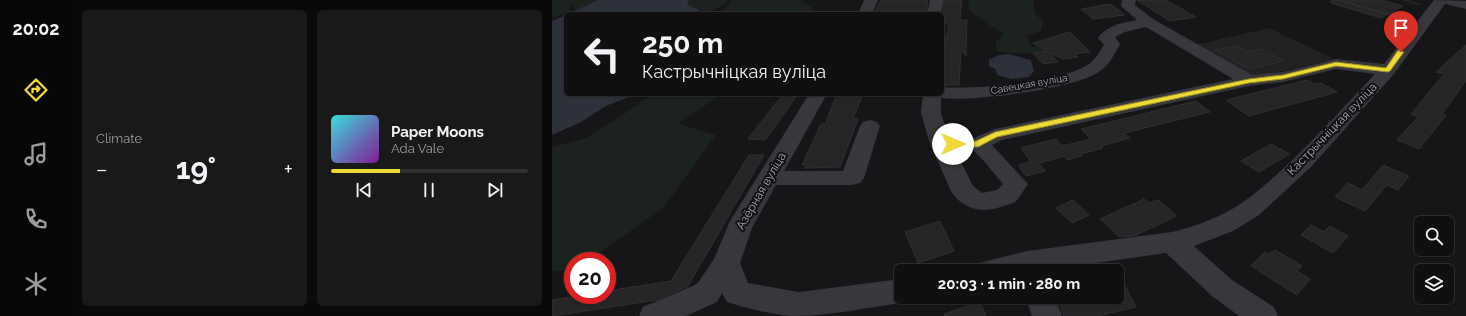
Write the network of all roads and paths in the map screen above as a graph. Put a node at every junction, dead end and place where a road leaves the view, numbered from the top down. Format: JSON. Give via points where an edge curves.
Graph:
{"nodes":[{"id":1,"x":871,"y":0,"type":"edge"},
{"id":2,"x":937,"y":0,"type":"edge"},
{"id":3,"x":1129,"y":0,"type":"edge"},
{"id":4,"x":1441,"y":0,"type":"edge"},
{"id":5,"x":1444,"y":0,"type":"edge"},
{"id":6,"x":1345,"y":2,"type":"dead end"},
{"id":7,"x":1466,"y":5,"type":"edge"},
{"id":8,"x":866,"y":12,"type":"edge"},
{"id":9,"x":934,"y":12,"type":"edge"},
{"id":10,"x":1148,"y":22,"type":"junction"},
{"id":11,"x":1422,"y":23,"type":"junction"},
{"id":12,"x":1388,"y":70,"type":"junction"},
{"id":13,"x":1249,"y":81,"type":"junction"},
{"id":14,"x":944,"y":93,"type":"edge"},
{"id":15,"x":817,"y":96,"type":"edge"},
{"id":16,"x":932,"y":96,"type":"edge"},
{"id":17,"x":870,"y":126,"type":"dead end"},
{"id":18,"x":941,"y":144,"type":"junction"},
{"id":19,"x":978,"y":144,"type":"junction"},
{"id":20,"x":769,"y":178,"type":"junction"},
{"id":21,"x":1172,"y":242,"type":"junction"},
{"id":22,"x":726,"y":263,"type":"junction"},
{"id":23,"x":1046,"y":264,"type":"edge"},
{"id":24,"x":894,"y":291,"type":"edge"},
{"id":25,"x":1043,"y":304,"type":"edge"},
{"id":26,"x":701,"y":305,"type":"edge"},
{"id":27,"x":654,"y":316,"type":"edge"},
{"id":28,"x":1047,"y":316,"type":"edge"},
{"id":29,"x":1263,"y":316,"type":"edge"}],
"edges":[{"from":1,"to":8,"type":"street"},
{"from":2,"to":9,"type":"street"},
{"from":3,"to":10,"type":"street","via":[[1128,6]]},
{"from":4,"to":11,"type":"street","name":"Кастрычніцкая вуліца"},
{"from":5,"to":7,"type":"street"},
{"from":6,"to":11,"type":"path"},
{"from":10,"to":13,"type":"street"},
{"from":10,"to":14,"type":"street","name":"Савецкая вуліца","via":[[1110,33],[1106,38],[1112,44],[1102,61],[1092,70],[1064,79],[986,92]]},
{"from":11,"to":12,"type":"street","name":"Кастрычніцкая вуліца"},
{"from":12,"to":13,"type":"street","via":[[1336,64],[1283,77]]},
{"from":12,"to":21,"type":"street","name":"Кастрычніцкая вуліца","via":[[1304,162],[1250,209],[1199,235]]},
{"from":13,"to":19,"type":"street","via":[[995,135]]},
{"from":15,"to":20,"type":"street","name":"Азёрная вуліца"},
{"from":16,"to":18,"type":"street","via":[[931,113]]},
{"from":17,"to":20,"type":"street","via":[[852,178]]},
{"from":18,"to":19,"type":"street"},
{"from":18,"to":19,"type":"street","via":[[963,191],[977,202],[993,201],[1006,196],[1016,184]]},
{"from":20,"to":22,"type":"street","name":"Азёрная вуліца","via":[[739,228]]},
{"from":21,"to":23,"type":"street","name":"Кастрычніцкая вуліца"},
{"from":21,"to":29,"type":"street","via":[[1222,288]]},
{"from":22,"to":24,"type":"street","via":[[737,293],[799,305]]},
{"from":22,"to":26,"type":"street","name":"Азёрная вуліца"},
{"from":25,"to":28,"type":"street"},
{"from":26,"to":27,"type":"street"}]}
